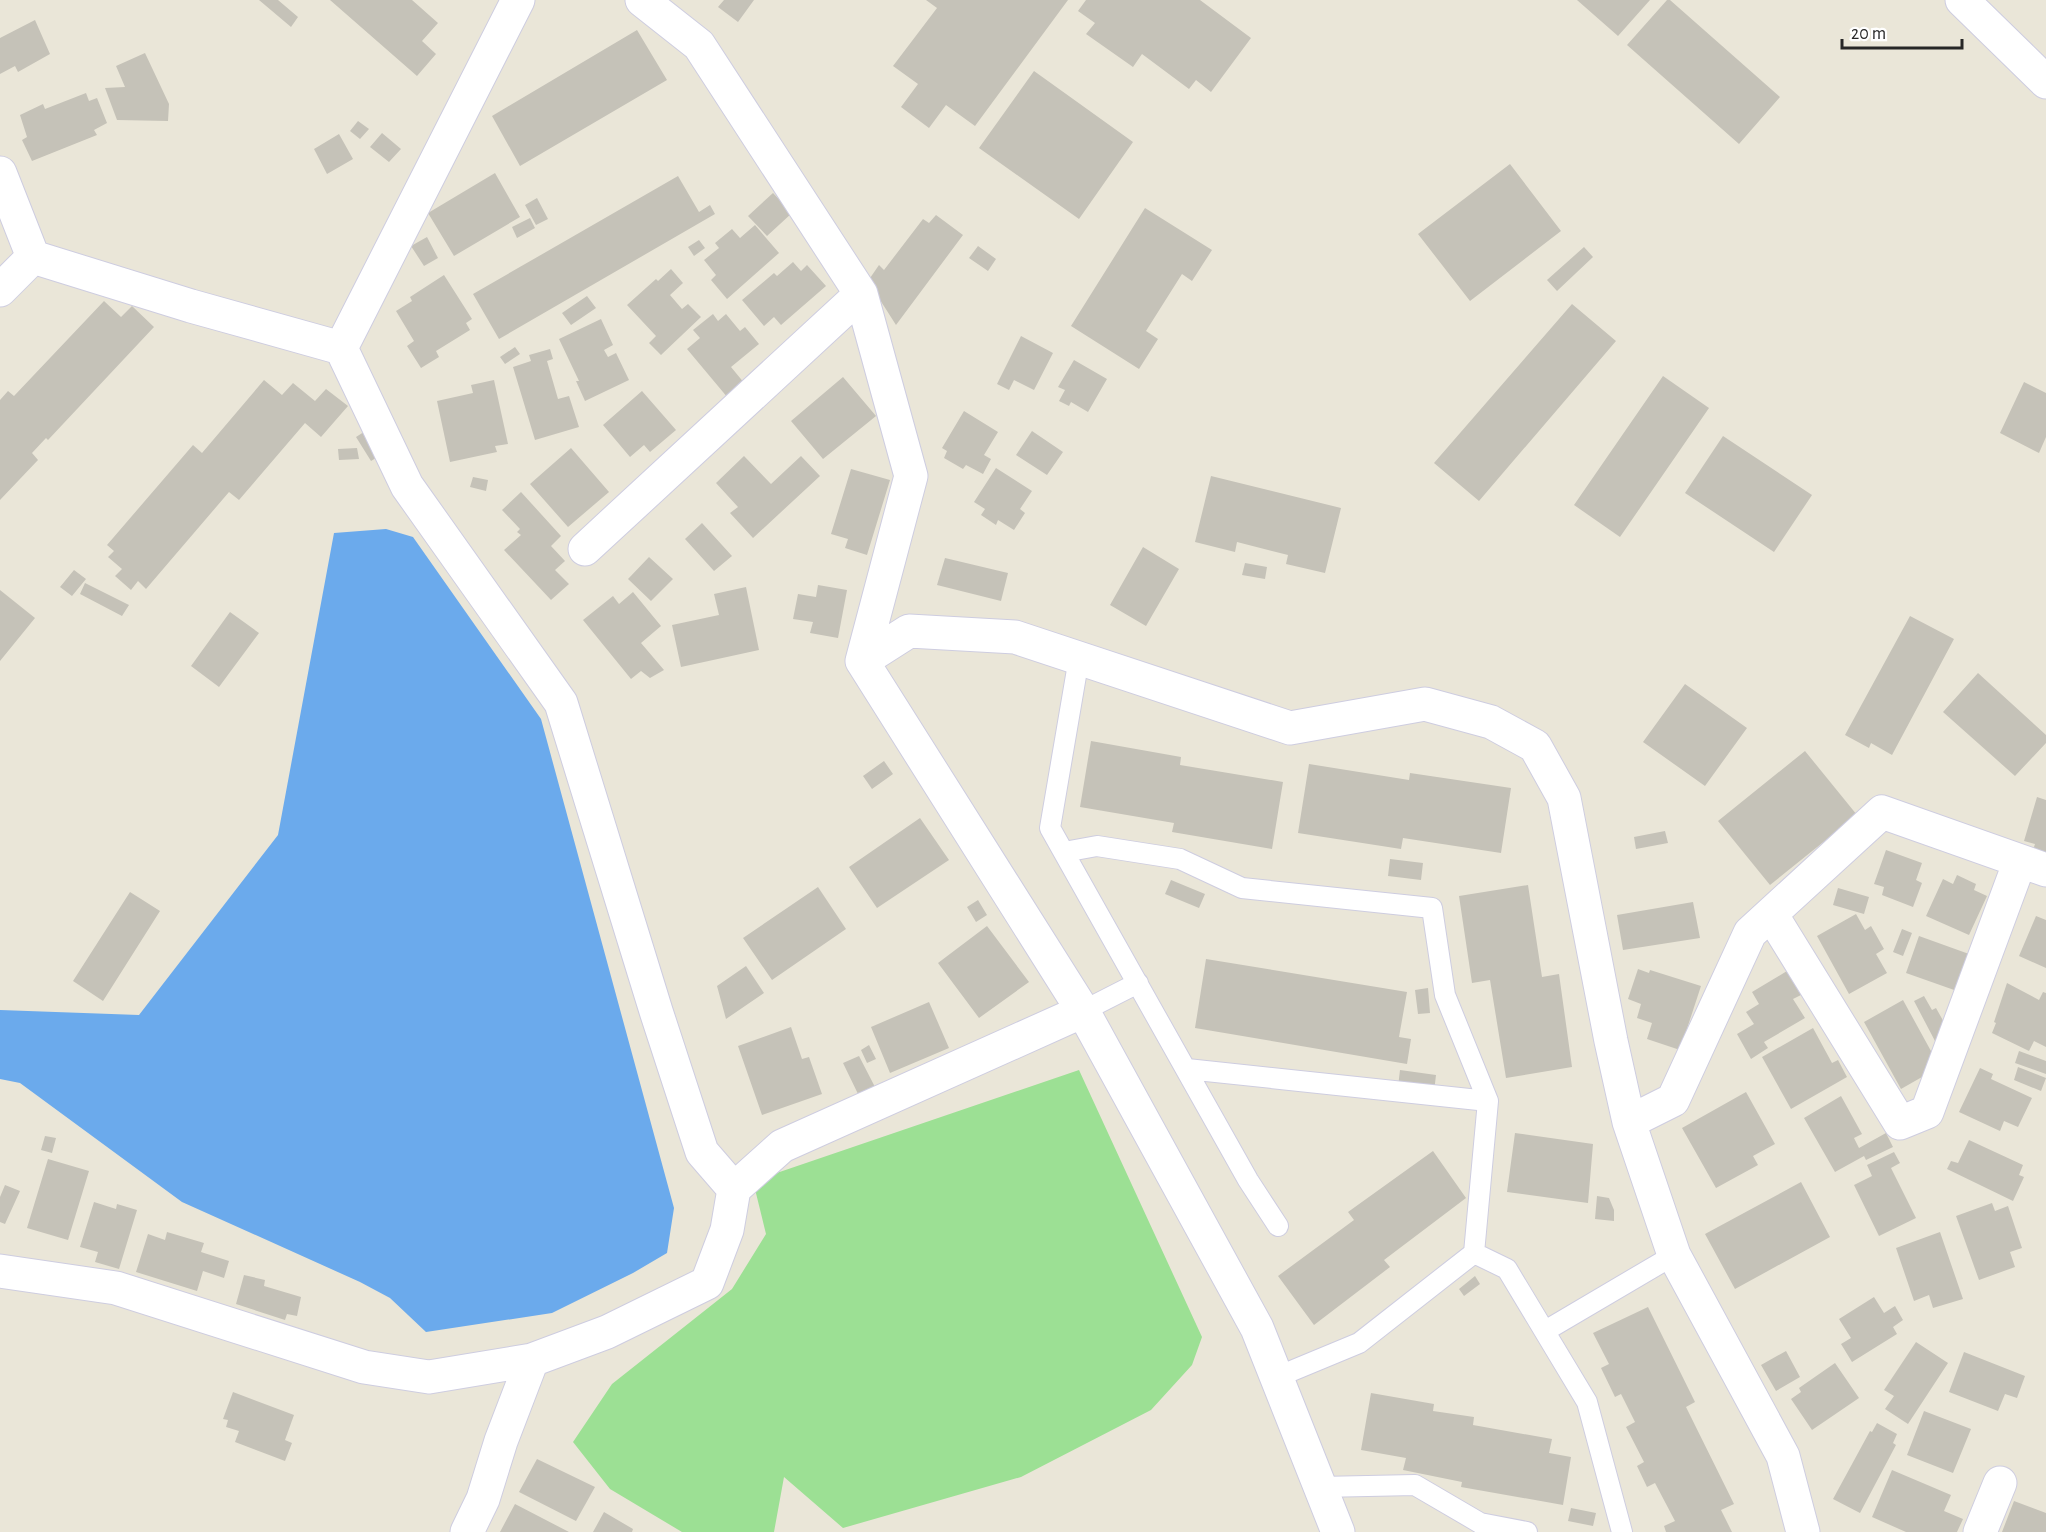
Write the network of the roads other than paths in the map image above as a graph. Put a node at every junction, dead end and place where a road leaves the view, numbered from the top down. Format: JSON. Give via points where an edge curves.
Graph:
{"nodes":[{"id":1,"x":518,"y":0,"type":"edge"},
{"id":2,"x":642,"y":0,"type":"edge"},
{"id":3,"x":1962,"y":0,"type":"edge"},
{"id":4,"x":2046,"y":82,"type":"edge"},
{"id":5,"x":0,"y":173,"type":"edge"},
{"id":6,"x":33,"y":257,"type":"junction"},
{"id":7,"x":0,"y":290,"type":"edge"},
{"id":8,"x":861,"y":294,"type":"junction"},
{"id":9,"x":341,"y":348,"type":"junction"},
{"id":10,"x":585,"y":549,"type":"dead end"},
{"id":11,"x":1078,"y":658,"type":"junction"},
{"id":12,"x":862,"y":661,"type":"junction"},
{"id":13,"x":1064,"y":852,"type":"junction"},
{"id":14,"x":2033,"y":866,"type":"edge"},
{"id":15,"x":1771,"y":914,"type":"junction"},
{"id":16,"x":1138,"y":984,"type":"junction"},
{"id":17,"x":1083,"y":1011,"type":"junction"},
{"id":18,"x":1186,"y":1069,"type":"junction"},
{"id":19,"x":1488,"y":1101,"type":"junction"},
{"id":20,"x":1629,"y":1122,"type":"junction"},
{"id":21,"x":734,"y":1189,"type":"junction"},
{"id":22,"x":1278,"y":1226,"type":"dead end"},
{"id":23,"x":1474,"y":1252,"type":"junction"},
{"id":24,"x":1674,"y":1255,"type":"junction"},
{"id":25,"x":0,"y":1271,"type":"edge"},
{"id":26,"x":1545,"y":1331,"type":"junction"},
{"id":27,"x":532,"y":1360,"type":"junction"},
{"id":28,"x":1276,"y":1377,"type":"junction"},
{"id":29,"x":2000,"y":1483,"type":"dead end"},
{"id":30,"x":1320,"y":1487,"type":"junction"},
{"id":31,"x":466,"y":1532,"type":"edge"},
{"id":32,"x":1338,"y":1532,"type":"edge"},
{"id":33,"x":1527,"y":1532,"type":"edge"},
{"id":34,"x":1622,"y":1532,"type":"edge"},
{"id":35,"x":1803,"y":1532,"type":"edge"},
{"id":36,"x":1980,"y":1532,"type":"edge"}],
"edges":[{"from":1,"to":9,"type":"street"},
{"from":2,"to":8,"type":"street","via":[[699,45]]},
{"from":3,"to":4,"type":"street"},
{"from":5,"to":6,"type":"street"},
{"from":6,"to":7,"type":"street"},
{"from":6,"to":9,"type":"street"},
{"from":8,"to":10,"type":"street"},
{"from":8,"to":12,"type":"street","via":[[911,476]]},
{"from":9,"to":21,"type":"street","via":[[407,486],[561,703],[702,1152]]},
{"from":11,"to":12,"type":"street","via":[[1015,637],[909,632]]},
{"from":11,"to":13,"type":"lane","via":[[1050,828]]},
{"from":11,"to":20,"type":"street","via":[[1290,728],[1425,704],[1491,722],[1535,746],[1564,798]]},
{"from":12,"to":17,"type":"street"},
{"from":13,"to":16,"type":"lane"},
{"from":13,"to":19,"type":"lane","via":[[1107,847],[1180,859],[1242,888],[1432,908],[1445,995]]},
{"from":14,"to":15,"type":"street","via":[[1882,812]]},
{"from":14,"to":15,"type":"street","via":[[1927,1112],[1900,1123]]},
{"from":15,"to":20,"type":"street","via":[[1750,933],[1673,1100]]},
{"from":16,"to":17,"type":"lane"},
{"from":16,"to":18,"type":"lane"},
{"from":17,"to":21,"type":"street","via":[[782,1146]]},
{"from":17,"to":28,"type":"street","via":[[1257,1328]]},
{"from":18,"to":19,"type":"lane"},
{"from":18,"to":22,"type":"lane"},
{"from":19,"to":23,"type":"lane"},
{"from":20,"to":24,"type":"street"},
{"from":21,"to":27,"type":"street","via":[[728,1230],[707,1283],[607,1332]]},
{"from":23,"to":26,"type":"lane","via":[[1507,1269]]},
{"from":23,"to":28,"type":"lane","via":[[1359,1344]]},
{"from":24,"to":26,"type":"lane"},
{"from":24,"to":35,"type":"street","via":[[1783,1456]]},
{"from":25,"to":27,"type":"street","via":[[116,1288],[364,1367],[429,1377]]},
{"from":26,"to":34,"type":"lane","via":[[1587,1402]]},
{"from":27,"to":31,"type":"street","via":[[483,1499]]},
{"from":28,"to":30,"type":"street"},
{"from":29,"to":36,"type":"street"},
{"from":30,"to":32,"type":"street"},
{"from":30,"to":33,"type":"lane","via":[[1416,1485],[1480,1523]]}]}
